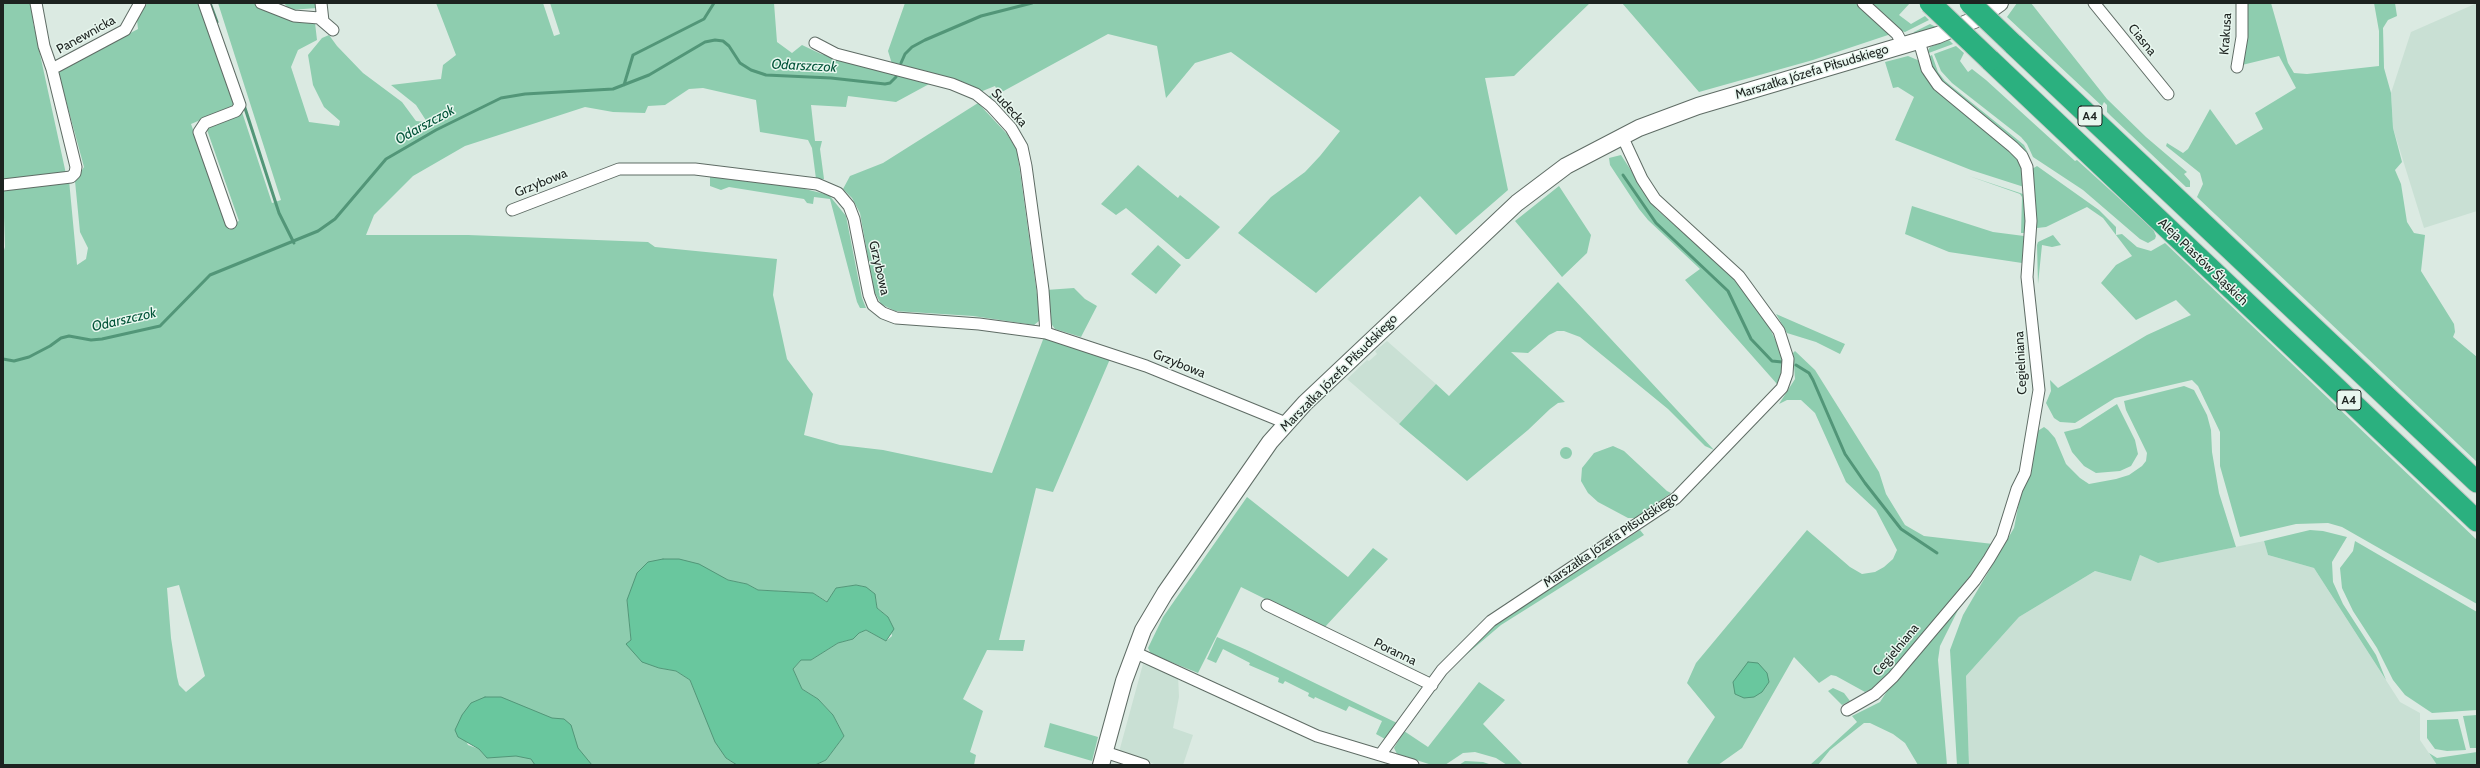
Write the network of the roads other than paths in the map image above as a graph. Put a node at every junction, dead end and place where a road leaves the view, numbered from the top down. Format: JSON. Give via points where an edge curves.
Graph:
{"nodes":[{"id":1,"x":36,"y":3,"type":"edge"},
{"id":2,"x":140,"y":3,"type":"edge"},
{"id":3,"x":204,"y":3,"type":"edge"},
{"id":4,"x":261,"y":3,"type":"edge"},
{"id":5,"x":321,"y":3,"type":"edge"},
{"id":6,"x":1862,"y":3,"type":"edge"},
{"id":7,"x":1930,"y":3,"type":"edge"},
{"id":8,"x":1970,"y":3,"type":"edge"},
{"id":9,"x":2000,"y":3,"type":"edge"},
{"id":10,"x":2094,"y":3,"type":"edge"},
{"id":11,"x":2242,"y":3,"type":"edge"},
{"id":12,"x":323,"y":21,"type":"junction"},
{"id":13,"x":333,"y":30,"type":"dead end"},
{"id":14,"x":1919,"y":41,"type":"junction"},
{"id":15,"x":815,"y":43,"type":"dead end"},
{"id":16,"x":1903,"y":45,"type":"junction"},
{"id":17,"x":2237,"y":68,"type":"dead end"},
{"id":18,"x":52,"y":69,"type":"junction"},
{"id":19,"x":2168,"y":94,"type":"dead end"},
{"id":20,"x":1622,"y":136,"type":"junction"},
{"id":21,"x":3,"y":186,"type":"edge"},
{"id":22,"x":512,"y":210,"type":"dead end"},
{"id":23,"x":231,"y":223,"type":"dead end"},
{"id":24,"x":1046,"y":333,"type":"junction"},
{"id":25,"x":1286,"y":423,"type":"junction"},
{"id":26,"x":2477,"y":482,"type":"edge"},
{"id":27,"x":2477,"y":521,"type":"edge"},
{"id":28,"x":1267,"y":605,"type":"dead end"},
{"id":29,"x":1134,"y":652,"type":"junction"},
{"id":30,"x":1432,"y":685,"type":"junction"},
{"id":31,"x":1848,"y":710,"type":"dead end"},
{"id":32,"x":1380,"y":755,"type":"junction"},
{"id":33,"x":1103,"y":758,"type":"edge"},
{"id":34,"x":1144,"y":765,"type":"edge"},
{"id":35,"x":1413,"y":765,"type":"edge"}],
"edges":[{"from":1,"to":18,"type":"street","name":"Panewnicka","via":[[44,46]]},
{"from":2,"to":18,"type":"street","name":"Panewnicka","via":[[125,30]]},
{"from":3,"to":23,"type":"street","via":[[240,105],[236,111],[205,123],[199,132]]},
{"from":4,"to":12,"type":"street","via":[[282,13],[319,18]]},
{"from":5,"to":12,"type":"street"},
{"from":6,"to":16,"type":"street","via":[[1897,34]]},
{"from":7,"to":27,"type":"highway","name":"Aleja Piastów Śląskich","number":"A4","bridge":true},
{"from":8,"to":26,"type":"highway","number":"A4","bridge":true},
{"from":9,"to":14,"type":"street","name":"Marszałka Józefa Piłsudskiego","via":[[1961,27]]},
{"from":10,"to":19,"type":"street","name":"Ciasna"},
{"from":11,"to":17,"type":"street","name":"Krakusa","via":[[2242,38]]},
{"from":12,"to":13,"type":"street"},
{"from":14,"to":16,"type":"street","name":"Marszałka Józefa Piłsudskiego"},
{"from":14,"to":31,"type":"street","name":"Cegielniana","via":[[1927,69],[1938,85],[2013,147],[2022,156],[2027,167],[2031,214],[2027,277],[2039,390],[2025,473],[2017,489],[2002,538],[1975,580],[1892,677],[1875,694]]},
{"from":15,"to":24,"type":"street","name":"Sudecka","via":[[836,54],[952,84],[976,94],[1011,128],[1022,147],[1026,166]]},
{"from":16,"to":20,"type":"street","name":"Marszałka Józefa Piłsudskiego","via":[[1695,107]]},
{"from":18,"to":21,"type":"street","via":[[76,167],[75,173],[71,177]]},
{"from":20,"to":25,"type":"street","name":"Marszałka Józefa Piłsudskiego","via":[[1566,166],[1517,203]]},
{"from":20,"to":30,"type":"street","name":"Marszałka Józefa Piłsudskiego","via":[[1654,199],[1739,276],[1772,320],[1786,346],[1787,374],[1782,388],[1774,399],[1676,498],[1491,621],[1459,651]]},
{"from":22,"to":24,"type":"street","name":"Grzybowa","via":[[619,169],[695,169],[817,184],[838,194],[849,206],[854,219],[869,295],[873,305],[883,314],[896,318],[979,324]]},
{"from":24,"to":25,"type":"street","name":"Grzybowa","via":[[1146,366]]},
{"from":25,"to":29,"type":"street","name":"Marszałka Józefa Piłsudskiego","via":[[1270,442],[1165,593],[1143,630]]},
{"from":28,"to":30,"type":"street","name":"Poranna"},
{"from":29,"to":32,"type":"street","via":[[1317,736]]},
{"from":29,"to":33,"type":"street","name":"Marszałka Józefa Piłsudskiego"},
{"from":30,"to":32,"type":"street"},
{"from":32,"to":35,"type":"street"},
{"from":33,"to":34,"type":"street"}]}
